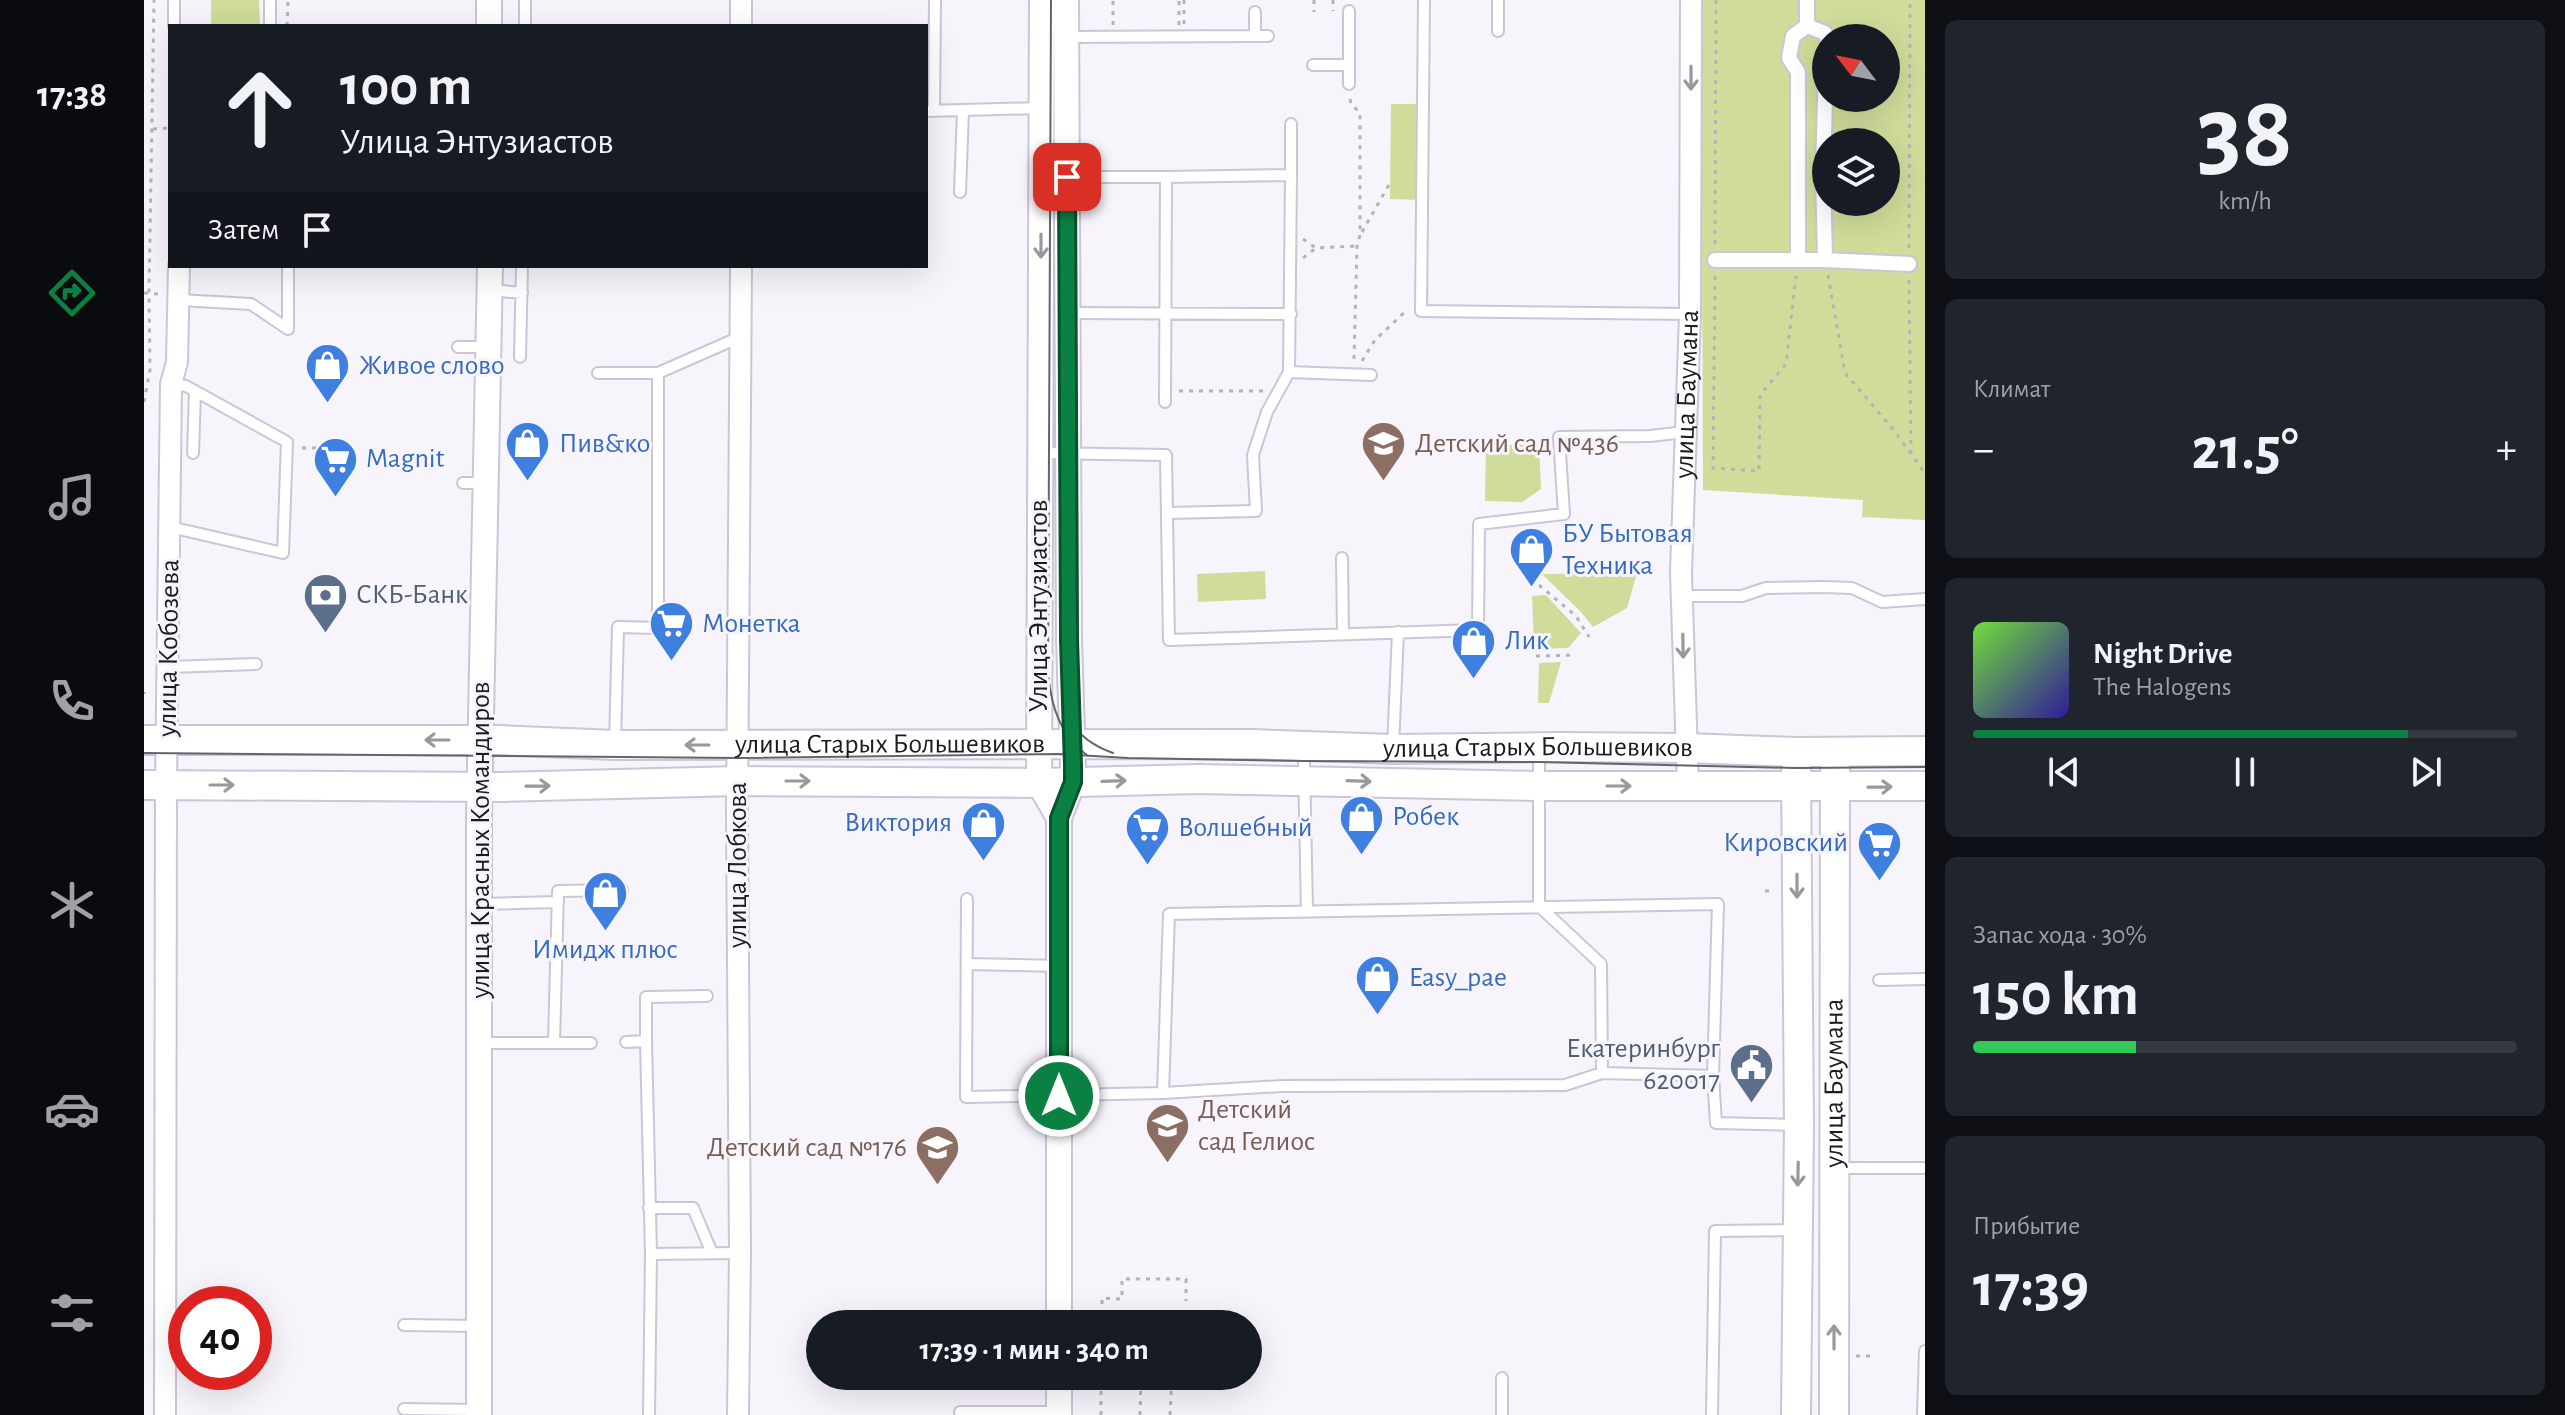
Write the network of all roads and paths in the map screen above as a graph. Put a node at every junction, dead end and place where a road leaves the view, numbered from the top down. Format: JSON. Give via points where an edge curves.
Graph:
{"nodes":[{"id":1,"x":154,"y":0,"type":"edge"},
{"id":2,"x":174,"y":0,"type":"edge"},
{"id":3,"x":270,"y":0,"type":"edge"},
{"id":4,"x":288,"y":0,"type":"edge"},
{"id":5,"x":489,"y":0,"type":"edge"},
{"id":6,"x":525,"y":0,"type":"edge"},
{"id":7,"x":741,"y":0,"type":"edge"},
{"id":8,"x":935,"y":0,"type":"edge"},
{"id":9,"x":1042,"y":0,"type":"edge"},
{"id":10,"x":1066,"y":0,"type":"edge"},
{"id":11,"x":1113,"y":0,"type":"edge"},
{"id":12,"x":1181,"y":0,"type":"edge"},
{"id":13,"x":1314,"y":0,"type":"edge"},
{"id":14,"x":1333,"y":0,"type":"edge"},
{"id":15,"x":1424,"y":0,"type":"edge"},
{"id":16,"x":1498,"y":0,"type":"edge"},
{"id":17,"x":1691,"y":0,"type":"edge"},
{"id":18,"x":1716,"y":0,"type":"edge"},
{"id":19,"x":1807,"y":0,"type":"edge"},
{"id":20,"x":1910,"y":0,"type":"edge"},
{"id":21,"x":1333,"y":11,"type":"dead end"},
{"id":22,"x":1349,"y":11,"type":"dead end"},
{"id":23,"x":1255,"y":12,"type":"dead end"},
{"id":24,"x":1314,"y":12,"type":"dead end"},
{"id":25,"x":174,"y":24,"type":"edge"},
{"id":26,"x":270,"y":24,"type":"edge"},
{"id":27,"x":287,"y":24,"type":"edge"},
{"id":28,"x":489,"y":24,"type":"edge"},
{"id":29,"x":525,"y":24,"type":"edge"},
{"id":30,"x":741,"y":24,"type":"edge"},
{"id":31,"x":1807,"y":26,"type":"junction"},
{"id":32,"x":1812,"y":28,"type":"edge"},
{"id":33,"x":1498,"y":31,"type":"dead end"},
{"id":34,"x":1113,"y":36,"type":"junction"},
{"id":35,"x":1181,"y":36,"type":"junction"},
{"id":36,"x":1255,"y":36,"type":"junction"},
{"id":37,"x":1268,"y":36,"type":"dead end"},
{"id":38,"x":1066,"y":37,"type":"junction"},
{"id":39,"x":1042,"y":38,"type":"junction"},
{"id":40,"x":1313,"y":65,"type":"dead end"},
{"id":41,"x":1349,"y":65,"type":"junction"},
{"id":42,"x":1349,"y":84,"type":"joint"},
{"id":43,"x":1054,"y":108,"type":"junction"},
{"id":44,"x":930,"y":110,"type":"edge"},
{"id":45,"x":963,"y":110,"type":"junction"},
{"id":46,"x":1825,"y":112,"type":"edge"},
{"id":47,"x":1291,"y":124,"type":"dead end"},
{"id":48,"x":168,"y":128,"type":"edge"},
{"id":49,"x":153,"y":129,"type":"junction"},
{"id":50,"x":144,"y":162,"type":"edge"},
{"id":51,"x":151,"y":162,"type":"junction"},
{"id":52,"x":1291,"y":175,"type":"junction"},
{"id":53,"x":1067,"y":177,"type":"junction"},
{"id":54,"x":1166,"y":177,"type":"junction"},
{"id":55,"x":1390,"y":183,"type":"dead end"},
{"id":56,"x":960,"y":192,"type":"dead end"},
{"id":57,"x":1360,"y":235,"type":"junction"},
{"id":58,"x":1357,"y":246,"type":"junction"},
{"id":59,"x":1316,"y":248,"type":"dead end"},
{"id":60,"x":1715,"y":260,"type":"junction"},
{"id":61,"x":1798,"y":260,"type":"junction"},
{"id":62,"x":1825,"y":260,"type":"junction"},
{"id":63,"x":1909,"y":264,"type":"junction"},
{"id":64,"x":179,"y":268,"type":"edge"},
{"id":65,"x":288,"y":268,"type":"edge"},
{"id":66,"x":522,"y":268,"type":"edge"},
{"id":67,"x":741,"y":268,"type":"edge"},
{"id":68,"x":490,"y":278,"type":"edge"},
{"id":69,"x":522,"y":293,"type":"junction"},
{"id":70,"x":147,"y":294,"type":"edge"},
{"id":71,"x":179,"y":300,"type":"junction"},
{"id":72,"x":1407,"y":310,"type":"dead end"},
{"id":73,"x":1067,"y":313,"type":"junction"},
{"id":74,"x":1164,"y":313,"type":"junction"},
{"id":75,"x":1291,"y":314,"type":"junction"},
{"id":76,"x":1690,"y":314,"type":"junction"},
{"id":77,"x":741,"y":337,"type":"junction"},
{"id":78,"x":458,"y":347,"type":"dead end"},
{"id":79,"x":490,"y":347,"type":"junction"},
{"id":80,"x":520,"y":357,"type":"dead end"},
{"id":81,"x":144,"y":370,"type":"edge"},
{"id":82,"x":150,"y":370,"type":"junction"},
{"id":83,"x":1289,"y":372,"type":"junction"},
{"id":84,"x":598,"y":373,"type":"dead end"},
{"id":85,"x":658,"y":373,"type":"junction"},
{"id":86,"x":1354,"y":375,"type":"junction"},
{"id":87,"x":1371,"y":375,"type":"dead end"},
{"id":88,"x":171,"y":384,"type":"junction"},
{"id":89,"x":195,"y":391,"type":"junction"},
{"id":90,"x":1279,"y":391,"type":"junction"},
{"id":91,"x":1164,"y":396,"type":"joint"},
{"id":92,"x":144,"y":402,"type":"edge"},
{"id":93,"x":1685,"y":432,"type":"junction"},
{"id":94,"x":310,"y":448,"type":"dead end"},
{"id":95,"x":326,"y":448,"type":"dead end"},
{"id":96,"x":193,"y":453,"type":"dead end"},
{"id":97,"x":1040,"y":453,"type":"junction"},
{"id":98,"x":1068,"y":453,"type":"junction"},
{"id":99,"x":1911,"y":456,"type":"junction"},
{"id":100,"x":1925,"y":473,"type":"edge"},
{"id":101,"x":1167,"y":513,"type":"junction"},
{"id":102,"x":170,"y":527,"type":"junction"},
{"id":103,"x":1342,"y":558,"type":"dead end"},
{"id":104,"x":1539,"y":585,"type":"dead end"},
{"id":105,"x":1682,"y":596,"type":"junction"},
{"id":106,"x":1925,"y":599,"type":"edge"},
{"id":107,"x":1398,"y":632,"type":"junction"},
{"id":108,"x":1343,"y":634,"type":"junction"},
{"id":109,"x":1589,"y":637,"type":"dead end"},
{"id":110,"x":1575,"y":655,"type":"dead end"},
{"id":111,"x":1536,"y":656,"type":"dead end"},
{"id":112,"x":256,"y":664,"type":"dead end"},
{"id":113,"x":169,"y":667,"type":"junction"},
{"id":114,"x":156,"y":740,"type":"edge"},
{"id":115,"x":481,"y":740,"type":"junction"},
{"id":116,"x":1039,"y":744,"type":"junction"},
{"id":117,"x":1072,"y":744,"type":"junction"},
{"id":118,"x":615,"y":745,"type":"junction"},
{"id":119,"x":738,"y":745,"type":"junction"},
{"id":120,"x":1687,"y":748,"type":"junction"},
{"id":121,"x":1393,"y":749,"type":"junction"},
{"id":122,"x":1925,"y":751,"type":"edge"},
{"id":123,"x":1796,"y":752,"type":"junction"},
{"id":124,"x":1835,"y":752,"type":"junction"},
{"id":125,"x":1304,"y":770,"type":"junction"},
{"id":126,"x":1539,"y":774,"type":"junction"},
{"id":127,"x":738,"y":781,"type":"junction"},
{"id":128,"x":1073,"y":782,"type":"junction"},
{"id":129,"x":1039,"y":783,"type":"junction"},
{"id":130,"x":155,"y":785,"type":"edge"},
{"id":131,"x":1688,"y":786,"type":"junction"},
{"id":132,"x":1925,"y":786,"type":"edge"},
{"id":133,"x":480,"y":787,"type":"junction"},
{"id":134,"x":1797,"y":787,"type":"junction"},
{"id":135,"x":1835,"y":787,"type":"junction"},
{"id":136,"x":1059,"y":818,"type":"junction"},
{"id":137,"x":622,"y":890,"type":"dead end"},
{"id":138,"x":967,"y":899,"type":"dead end"},
{"id":139,"x":558,"y":902,"type":"junction"},
{"id":140,"x":479,"y":904,"type":"junction"},
{"id":141,"x":1539,"y":906,"type":"junction"},
{"id":142,"x":1307,"y":912,"type":"junction"},
{"id":143,"x":967,"y":964,"type":"junction"},
{"id":144,"x":1059,"y":966,"type":"junction"},
{"id":145,"x":1925,"y":979,"type":"edge"},
{"id":146,"x":1879,"y":980,"type":"dead end"},
{"id":147,"x":707,"y":996,"type":"dead end"},
{"id":148,"x":646,"y":1041,"type":"junction"},
{"id":149,"x":554,"y":1042,"type":"junction"},
{"id":150,"x":626,"y":1042,"type":"dead end"},
{"id":151,"x":480,"y":1043,"type":"junction"},
{"id":152,"x":591,"y":1043,"type":"dead end"},
{"id":153,"x":1602,"y":1073,"type":"junction"},
{"id":154,"x":1713,"y":1076,"type":"junction"},
{"id":155,"x":1163,"y":1093,"type":"junction"},
{"id":156,"x":1059,"y":1096,"type":"junction"},
{"id":157,"x":1799,"y":1125,"type":"junction"},
{"id":158,"x":1835,"y":1168,"type":"junction"},
{"id":159,"x":1925,"y":1168,"type":"edge"},
{"id":160,"x":649,"y":1208,"type":"junction"},
{"id":161,"x":1798,"y":1230,"type":"junction"},
{"id":162,"x":712,"y":1253,"type":"junction"},
{"id":163,"x":740,"y":1253,"type":"junction"},
{"id":164,"x":651,"y":1254,"type":"junction"},
{"id":165,"x":175,"y":1286,"type":"edge"},
{"id":166,"x":1186,"y":1301,"type":"dead end"},
{"id":167,"x":1059,"y":1310,"type":"edge"},
{"id":168,"x":1102,"y":1310,"type":"edge"},
{"id":169,"x":404,"y":1325,"type":"dead end"},
{"id":170,"x":480,"y":1327,"type":"junction"},
{"id":171,"x":1925,"y":1351,"type":"edge"},
{"id":172,"x":1874,"y":1356,"type":"dead end"},
{"id":173,"x":1852,"y":1357,"type":"dead end"},
{"id":174,"x":1502,"y":1378,"type":"dead end"},
{"id":175,"x":168,"y":1389,"type":"edge"},
{"id":176,"x":1059,"y":1390,"type":"edge"},
{"id":177,"x":1101,"y":1390,"type":"edge"},
{"id":178,"x":1141,"y":1390,"type":"edge"},
{"id":179,"x":1171,"y":1390,"type":"edge"},
{"id":180,"x":404,"y":1409,"type":"dead end"},
{"id":181,"x":479,"y":1412,"type":"edge"},
{"id":182,"x":960,"y":1412,"type":"dead end"},
{"id":183,"x":1059,"y":1414,"type":"edge"},
{"id":184,"x":165,"y":1415,"type":"edge"},
{"id":185,"x":649,"y":1415,"type":"edge"},
{"id":186,"x":738,"y":1415,"type":"edge"},
{"id":187,"x":1101,"y":1415,"type":"edge"},
{"id":188,"x":1140,"y":1415,"type":"edge"},
{"id":189,"x":1170,"y":1415,"type":"edge"},
{"id":190,"x":1502,"y":1415,"type":"edge"},
{"id":191,"x":1712,"y":1415,"type":"edge"},
{"id":192,"x":1796,"y":1415,"type":"edge"},
{"id":193,"x":1834,"y":1415,"type":"edge"},
{"id":194,"x":1923,"y":1415,"type":"edge"}],
"edges":[{"from":1,"to":49,"type":"path"},
{"from":2,"to":25,"type":"lane"},
{"from":3,"to":26,"type":"lane"},
{"from":4,"to":27,"type":"path"},
{"from":5,"to":28,"type":"street"},
{"from":6,"to":29,"type":"lane"},
{"from":7,"to":30,"type":"street"},
{"from":8,"to":44,"type":"lane"},
{"from":9,"to":39,"type":"street","name":"Улица Энтузиастов"},
{"from":10,"to":38,"type":"street","name":"Улица Энтузиастов"},
{"from":11,"to":34,"type":"path"},
{"from":12,"to":35,"type":"path"},
{"from":13,"to":24,"type":"path"},
{"from":14,"to":21,"type":"path"},
{"from":15,"to":76,"type":"lane","via":[[1421,311]]},
{"from":16,"to":33,"type":"lane"},
{"from":17,"to":76,"type":"street","name":"улица Баумана","one_way":true},
{"from":18,"to":60,"type":"path"},
{"from":19,"to":31,"type":"street"},
{"from":20,"to":63,"type":"path"},
{"from":22,"to":41,"type":"lane"},
{"from":23,"to":36,"type":"lane"},
{"from":31,"to":32,"type":"street"},
{"from":31,"to":61,"type":"street","via":[[1793,36],[1789,58],[1798,72]]},
{"from":34,"to":35,"type":"lane"},
{"from":34,"to":38,"type":"lane"},
{"from":35,"to":36,"type":"lane"},
{"from":36,"to":37,"type":"lane"},
{"from":38,"to":39,"type":"lane"},
{"from":38,"to":43,"type":"street","name":"Улица Энтузиастов"},
{"from":39,"to":43,"type":"street","name":"Улица Энтузиастов"},
{"from":40,"to":41,"type":"lane"},
{"from":41,"to":42,"type":"lane"},
{"from":42,"to":57,"type":"path","via":[[1351,104],[1360,113]]},
{"from":43,"to":45,"type":"lane"},
{"from":43,"to":53,"type":"street","name":"Улица Энтузиастов"},
{"from":43,"to":97,"type":"street","name":"Улица Энтузиастов","one_way":true},
{"from":44,"to":45,"type":"lane"},
{"from":45,"to":56,"type":"lane"},
{"from":46,"to":62,"type":"street"},
{"from":47,"to":52,"type":"lane"},
{"from":48,"to":49,"type":"path"},
{"from":49,"to":51,"type":"path"},
{"from":50,"to":51,"type":"path"},
{"from":51,"to":70,"type":"path"},
{"from":52,"to":54,"type":"lane"},
{"from":52,"to":75,"type":"lane"},
{"from":53,"to":54,"type":"lane"},
{"from":53,"to":73,"type":"street","name":"Улица Энтузиастов"},
{"from":54,"to":74,"type":"lane"},
{"from":55,"to":57,"type":"path"},
{"from":57,"to":58,"type":"path"},
{"from":58,"to":59,"type":"path"},
{"from":58,"to":86,"type":"path"},
{"from":60,"to":61,"type":"street"},
{"from":60,"to":61,"type":"path","via":[[1713,468],[1759,471],[1760,395],[1786,364]]},
{"from":61,"to":62,"type":"street"},
{"from":62,"to":63,"type":"street"},
{"from":62,"to":99,"type":"path","via":[[1845,373]]},
{"from":63,"to":99,"type":"path"},
{"from":64,"to":71,"type":"street","name":"улица Кобозева"},
{"from":65,"to":71,"type":"lane","via":[[288,329],[251,304]]},
{"from":66,"to":69,"type":"lane"},
{"from":67,"to":77,"type":"street","name":"улица Лобкова"},
{"from":68,"to":69,"type":"lane"},
{"from":68,"to":79,"type":"street","name":"улица Красных Командиров"},
{"from":69,"to":80,"type":"lane"},
{"from":70,"to":82,"type":"path"},
{"from":71,"to":88,"type":"street","name":"улица Кобозева"},
{"from":72,"to":86,"type":"path","via":[[1375,340]]},
{"from":73,"to":74,"type":"lane"},
{"from":73,"to":98,"type":"street","name":"Улица Энтузиастов"},
{"from":74,"to":75,"type":"lane"},
{"from":74,"to":91,"type":"lane"},
{"from":75,"to":83,"type":"lane"},
{"from":76,"to":93,"type":"street","name":"улица Баумана"},
{"from":77,"to":85,"type":"lane"},
{"from":77,"to":119,"type":"street","name":"улица Лобкова"},
{"from":78,"to":79,"type":"lane"},
{"from":79,"to":115,"type":"street","name":"улица Красных Командиров","via":[[474,483]]},
{"from":81,"to":82,"type":"path"},
{"from":82,"to":92,"type":"path"},
{"from":83,"to":86,"type":"lane"},
{"from":83,"to":90,"type":"lane"},
{"from":84,"to":85,"type":"lane"},
{"from":85,"to":118,"type":"lane","via":[[658,628],[618,627]]},
{"from":86,"to":87,"type":"lane"},
{"from":88,"to":89,"type":"lane"},
{"from":88,"to":102,"type":"street","name":"улица Кобозева"},
{"from":89,"to":96,"type":"lane"},
{"from":89,"to":102,"type":"lane","via":[[287,442],[283,553]]},
{"from":90,"to":91,"type":"path"},
{"from":90,"to":101,"type":"lane","via":[[1253,455],[1256,511]]},
{"from":93,"to":105,"type":"street","name":"улица Баумана"},
{"from":93,"to":107,"type":"lane","via":[[1559,437],[1564,514],[1479,524],[1478,630]]},
{"from":94,"to":95,"type":"path"},
{"from":97,"to":98,"type":"lane"},
{"from":97,"to":116,"type":"street","name":"Улица Энтузиастов"},
{"from":98,"to":101,"type":"lane","via":[[1166,455]]},
{"from":98,"to":117,"type":"street","name":"Улица Энтузиастов"},
{"from":99,"to":100,"type":"path"},
{"from":101,"to":108,"type":"lane","via":[[1169,640]]},
{"from":102,"to":113,"type":"street","name":"улица Кобозева"},
{"from":103,"to":108,"type":"lane"},
{"from":104,"to":109,"type":"path","via":[[1576,616]]},
{"from":105,"to":106,"type":"lane","via":[[1824,587],[1852,588],[1882,602]]},
{"from":105,"to":120,"type":"street","name":"улица Баумана","one_way":true},
{"from":107,"to":108,"type":"lane"},
{"from":107,"to":121,"type":"lane"},
{"from":110,"to":111,"type":"path"},
{"from":112,"to":113,"type":"lane"},
{"from":113,"to":114,"type":"street","name":"улица Кобозева"},
{"from":115,"to":114,"type":"main road","name":"улица Старых Большевиков","one_way":true},
{"from":114,"to":130,"type":"street","name":"улица Кобозева"},
{"from":115,"to":118,"type":"main road","name":"улица Старых Большевиков"},
{"from":115,"to":133,"type":"street","name":"улица Красных Командиров"},
{"from":116,"to":117,"type":"main road","name":"улица Старых Большевиков"},
{"from":116,"to":119,"type":"main road","name":"улица Старых Большевиков"},
{"from":116,"to":129,"type":"street","name":"Улица Энтузиастов"},
{"from":117,"to":121,"type":"main road","name":"улица Старых Большевиков"},
{"from":117,"to":128,"type":"street","name":"Улица Энтузиастов"},
{"from":119,"to":118,"type":"main road","name":"улица Старых Большевиков","one_way":true},
{"from":119,"to":127,"type":"street","name":"улица Лобкова"},
{"from":120,"to":121,"type":"main road","name":"улица Старых Большевиков"},
{"from":120,"to":123,"type":"main road","name":"улица Старых Большевиков"},
{"from":120,"to":131,"type":"street","name":"улица Баумана"},
{"from":122,"to":124,"type":"main road","name":"улица Старых Большевиков"},
{"from":123,"to":124,"type":"main road","name":"улица Старых Большевиков"},
{"from":123,"to":134,"type":"main road","name":"улица Баумана"},
{"from":124,"to":135,"type":"main road","name":"улица Баумана"},
{"from":125,"to":126,"type":"main road","name":"улица Старых Большевиков","one_way":true},
{"from":128,"to":125,"type":"main road","name":"улица Старых Большевиков","one_way":true},
{"from":125,"to":142,"type":"lane"},
{"from":126,"to":131,"type":"main road","name":"улица Старых Большевиков","one_way":true},
{"from":126,"to":141,"type":"lane"},
{"from":127,"to":129,"type":"main road","name":"улица Старых Большевиков","one_way":true},
{"from":133,"to":127,"type":"main road","name":"улица Старых Большевиков","one_way":true},
{"from":127,"to":163,"type":"street","name":"улица Лобкова"},
{"from":128,"to":129,"type":"main road","name":"улица Старых Большевиков"},
{"from":128,"to":136,"type":"street","name":"Улица Энтузиастов"},
{"from":129,"to":136,"type":"street","name":"Улица Энтузиастов"},
{"from":130,"to":133,"type":"main road","name":"улица Старых Большевиков","one_way":true},
{"from":130,"to":165,"type":"street","name":"улица Кобозева"},
{"from":131,"to":134,"type":"main road","name":"улица Старых Большевиков"},
{"from":135,"to":132,"type":"main road","name":"улица Старых Большевиков","one_way":true},
{"from":133,"to":140,"type":"street","name":"улица Красных Командиров"},
{"from":134,"to":135,"type":"main road","name":"улица Старых Большевиков"},
{"from":134,"to":157,"type":"main road","name":"улица Баумана","one_way":true},
{"from":135,"to":158,"type":"main road","name":"улица Баумана"},
{"from":136,"to":144,"type":"street"},
{"from":137,"to":139,"type":"lane","via":[[558,891]]},
{"from":138,"to":143,"type":"lane"},
{"from":139,"to":140,"type":"lane"},
{"from":139,"to":149,"type":"lane"},
{"from":140,"to":151,"type":"street","name":"улица Красных Командиров"},
{"from":141,"to":142,"type":"lane"},
{"from":141,"to":153,"type":"lane","via":[[1601,964]]},
{"from":141,"to":154,"type":"lane","via":[[1718,904]]},
{"from":142,"to":155,"type":"lane","via":[[1169,914]]},
{"from":143,"to":144,"type":"lane"},
{"from":143,"to":156,"type":"lane","via":[[966,1097]]},
{"from":144,"to":156,"type":"street"},
{"from":145,"to":146,"type":"lane"},
{"from":147,"to":148,"type":"lane","via":[[646,997]]},
{"from":148,"to":150,"type":"lane"},
{"from":148,"to":160,"type":"lane"},
{"from":149,"to":151,"type":"lane"},
{"from":149,"to":152,"type":"lane"},
{"from":151,"to":170,"type":"street","name":"улица Красных Командиров"},
{"from":153,"to":154,"type":"lane"},
{"from":153,"to":155,"type":"lane","via":[[1565,1085],[1282,1086]]},
{"from":154,"to":157,"type":"lane","via":[[1716,1123]]},
{"from":155,"to":156,"type":"lane"},
{"from":156,"to":167,"type":"street"},
{"from":157,"to":161,"type":"main road","name":"улица Баумана","one_way":true},
{"from":158,"to":159,"type":"lane"},
{"from":193,"to":158,"type":"main road","name":"улица Баумана","one_way":true},
{"from":160,"to":162,"type":"lane","via":[[693,1208]]},
{"from":160,"to":164,"type":"lane"},
{"from":161,"to":191,"type":"lane","via":[[1715,1231]]},
{"from":161,"to":192,"type":"main road","name":"улица Баумана"},
{"from":162,"to":163,"type":"lane"},
{"from":162,"to":164,"type":"lane"},
{"from":163,"to":186,"type":"street","name":"улица Лобкова"},
{"from":164,"to":185,"type":"lane"},
{"from":166,"to":168,"type":"path","via":[[1186,1279],[1122,1279],[1122,1299],[1102,1298]]},
{"from":169,"to":170,"type":"lane"},
{"from":170,"to":181,"type":"street","name":"улица Красных Командиров"},
{"from":171,"to":194,"type":"lane"},
{"from":172,"to":173,"type":"path"},
{"from":174,"to":190,"type":"lane"},
{"from":175,"to":184,"type":"street","name":"улица Кобозева"},
{"from":176,"to":183,"type":"street"},
{"from":177,"to":187,"type":"path"},
{"from":178,"to":188,"type":"path"},
{"from":179,"to":189,"type":"path"},
{"from":180,"to":181,"type":"lane"},
{"from":182,"to":183,"type":"lane"}]}
